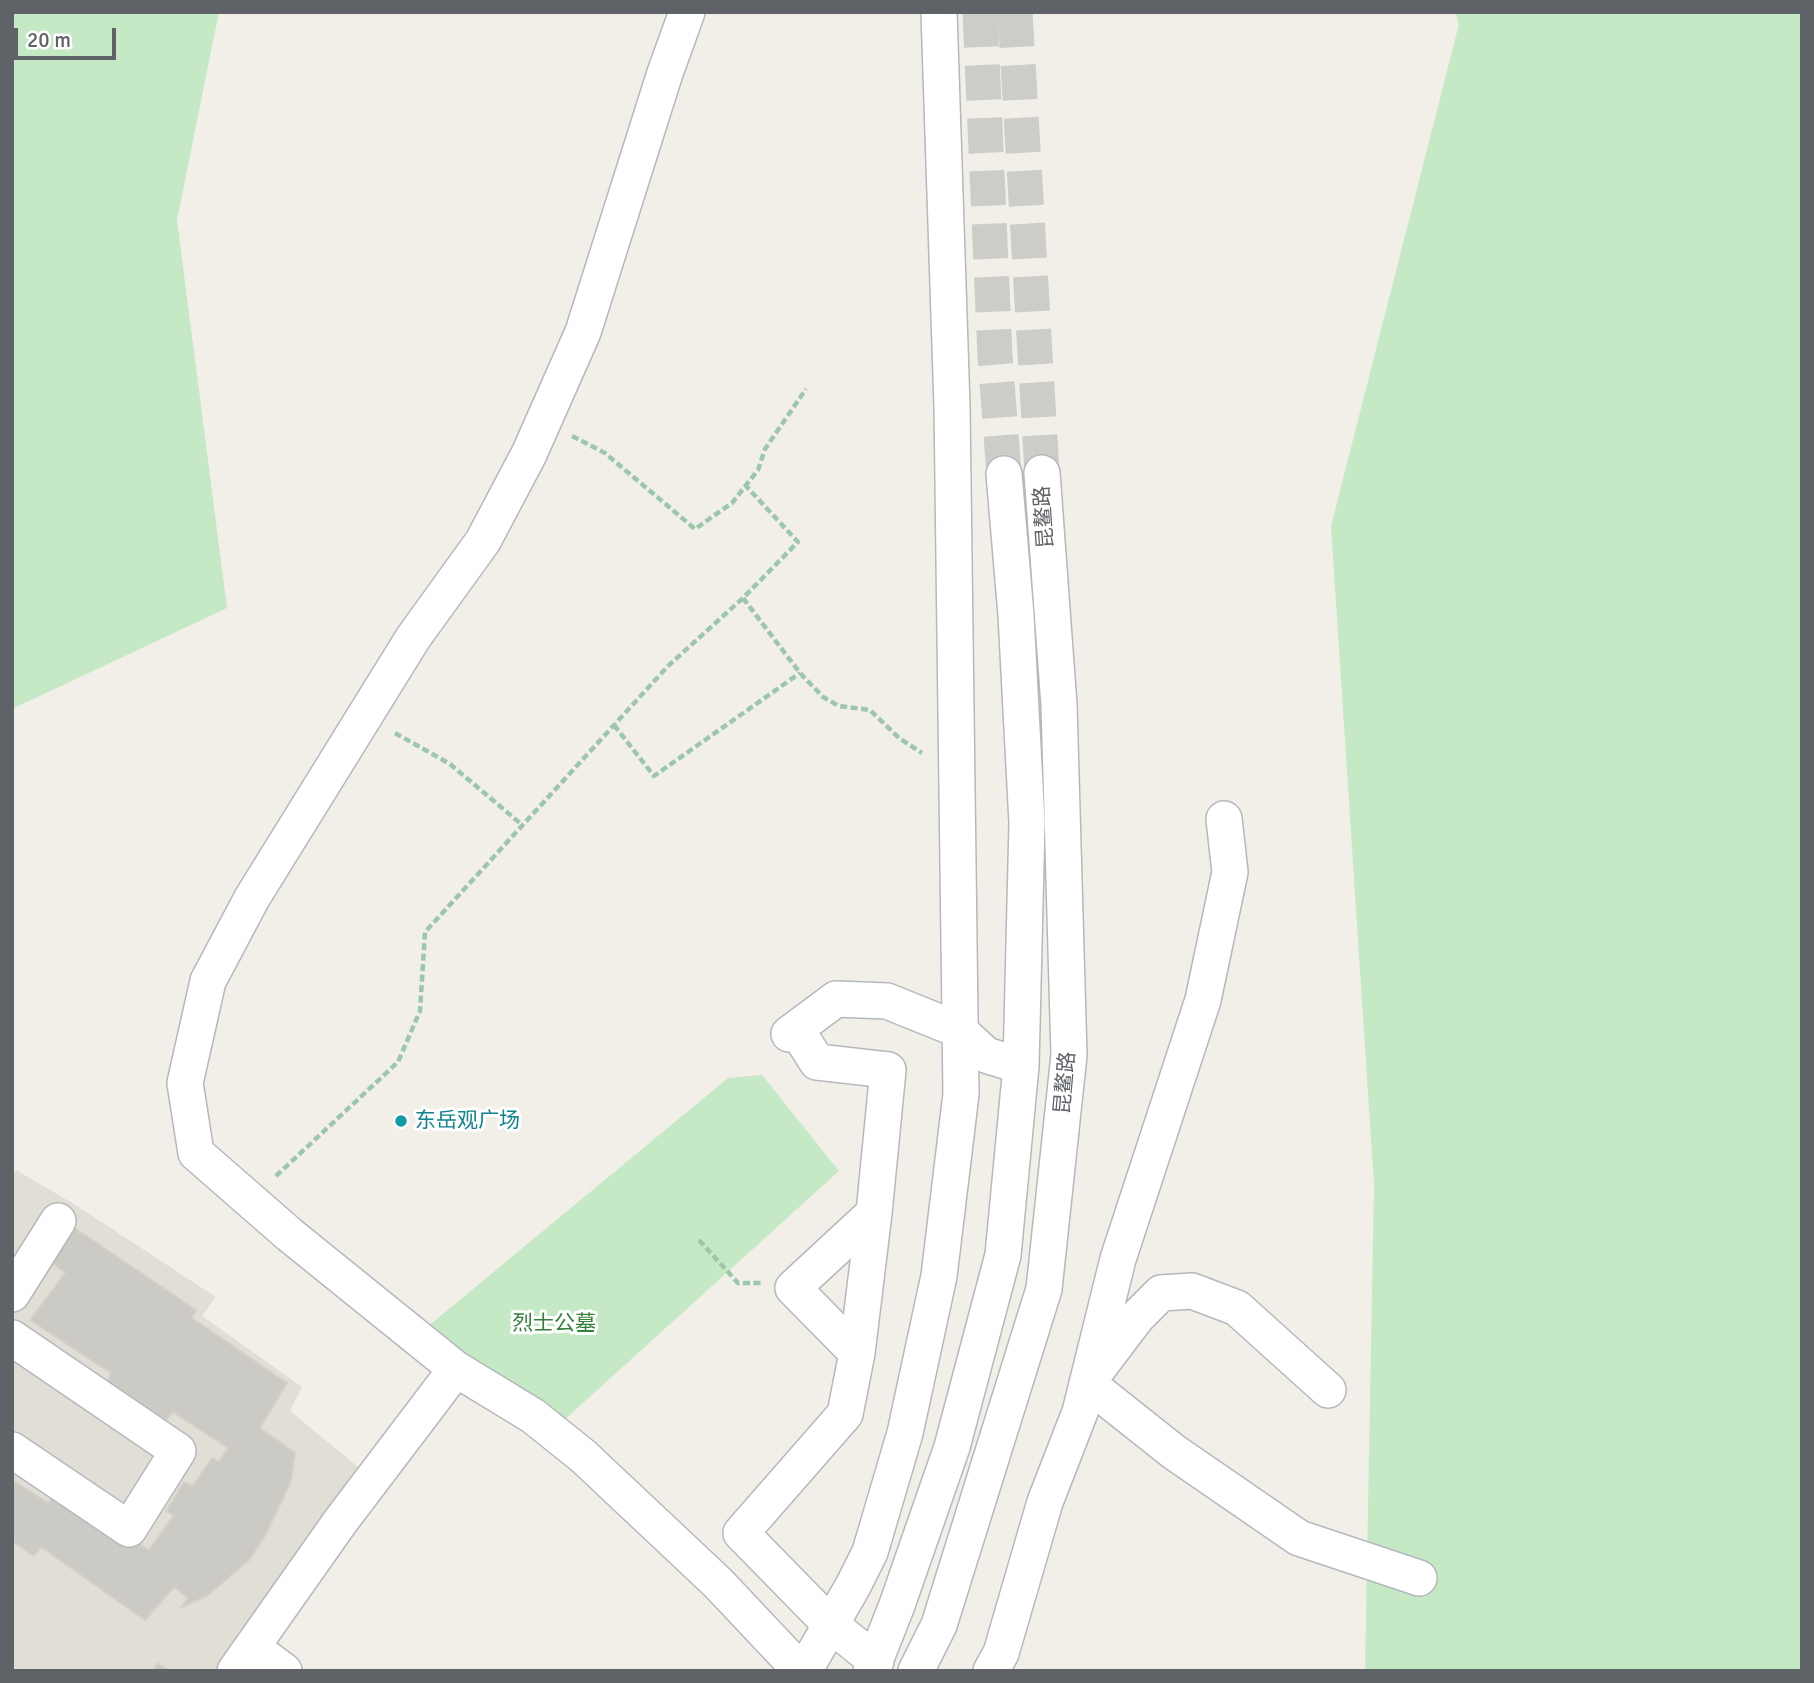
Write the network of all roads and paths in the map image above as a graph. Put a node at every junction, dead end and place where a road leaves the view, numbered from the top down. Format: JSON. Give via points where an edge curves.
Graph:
{"nodes":[{"id":1,"x":687,"y":12,"type":"edge"},
{"id":2,"x":939,"y":12,"type":"edge"},
{"id":3,"x":806,"y":389,"type":"dead end"},
{"id":4,"x":543,"y":422,"type":"junction"},
{"id":5,"x":1042,"y":473,"type":"tunnel mouth"},
{"id":6,"x":1004,"y":474,"type":"tunnel mouth"},
{"id":7,"x":746,"y":486,"type":"junction"},
{"id":8,"x":743,"y":598,"type":"junction"},
{"id":9,"x":800,"y":673,"type":"junction"},
{"id":10,"x":365,"y":715,"type":"junction"},
{"id":11,"x":614,"y":724,"type":"junction"},
{"id":12,"x":957,"y":757,"type":"junction"},
{"id":13,"x":1224,"y":819,"type":"dead end"},
{"id":14,"x":522,"y":824,"type":"junction"},
{"id":15,"x":959,"y":1030,"type":"junction"},
{"id":16,"x":1021,"y":1066,"type":"junction"},
{"id":17,"x":250,"y":1200,"type":"junction"},
{"id":18,"x":874,"y":1213,"type":"junction"},
{"id":19,"x":58,"y":1221,"type":"dead end"},
{"id":20,"x":699,"y":1240,"type":"dead end"},
{"id":21,"x":793,"y":1288,"type":"junction"},
{"id":22,"x":12,"y":1294,"type":"edge"},
{"id":23,"x":12,"y":1339,"type":"edge"},
{"id":24,"x":857,"y":1353,"type":"junction"},
{"id":25,"x":456,"y":1369,"type":"junction"},
{"id":26,"x":1087,"y":1383,"type":"junction"},
{"id":27,"x":1328,"y":1390,"type":"dead end"},
{"id":28,"x":12,"y":1450,"type":"edge"},
{"id":29,"x":1419,"y":1578,"type":"dead end"},
{"id":30,"x":831,"y":1625,"type":"junction"},
{"id":31,"x":244,"y":1659,"type":"edge"},
{"id":32,"x":874,"y":1666,"type":"edge"},
{"id":33,"x":284,"y":1671,"type":"edge"},
{"id":34,"x":802,"y":1671,"type":"edge"},
{"id":35,"x":916,"y":1671,"type":"edge"},
{"id":36,"x":991,"y":1671,"type":"edge"}],
"edges":[{"from":1,"to":4,"type":"street","via":[[583,332]]},
{"from":2,"to":12,"type":"street"},
{"from":3,"to":7,"type":"path"},
{"from":4,"to":7,"type":"path","via":[[605,453],[695,529],[733,503]]},
{"from":4,"to":10,"type":"street","via":[[484,541],[413,638]]},
{"from":5,"to":35,"type":"street","name":"昆鳌路","via":[[1059,705],[1069,1055],[1045,1289],[939,1625]]},
{"from":6,"to":16,"type":"street","name":"昆鳌路","via":[[1027,822]]},
{"from":7,"to":8,"type":"path","via":[[798,542]]},
{"from":8,"to":9,"type":"path"},
{"from":8,"to":11,"type":"path","via":[[668,666]]},
{"from":9,"to":11,"type":"path","via":[[654,776]]},
{"from":9,"to":12,"type":"path","via":[[823,697],[839,706],[870,710],[924,754]]},
{"from":10,"to":14,"type":"path","via":[[450,764]]},
{"from":10,"to":17,"type":"street","via":[[252,898],[208,981],[185,1083],[196,1153]]},
{"from":11,"to":14,"type":"path"},
{"from":12,"to":15,"type":"street"},
{"from":13,"to":26,"type":"street","via":[[1230,872],[1203,1000],[1118,1259]]},
{"from":14,"to":17,"type":"path","via":[[425,932],[420,1012],[398,1062]]},
{"from":15,"to":16,"type":"street","via":[[986,1055]]},
{"from":15,"to":18,"type":"street","via":[[887,1001],[836,999],[793,1031],[817,1062],[888,1070]]},
{"from":15,"to":30,"type":"street","via":[[961,1094],[937,1289],[905,1433],[870,1552]]},
{"from":16,"to":32,"type":"street","name":"昆鳌路","via":[[1003,1255],[952,1447]]},
{"from":17,"to":25,"type":"street"},
{"from":18,"to":21,"type":"street"},
{"from":18,"to":24,"type":"street"},
{"from":19,"to":22,"type":"street"},
{"from":20,"to":21,"type":"path","via":[[737,1283],[778,1283]]},
{"from":21,"to":24,"type":"street"},
{"from":23,"to":28,"type":"street","via":[[178,1451],[129,1529]]},
{"from":24,"to":30,"type":"street","via":[[845,1414],[741,1533]]},
{"from":25,"to":31,"type":"street"},
{"from":25,"to":34,"type":"street","via":[[533,1416],[583,1456],[718,1583]]},
{"from":26,"to":27,"type":"street","via":[[1161,1293],[1192,1291],[1237,1308]]},
{"from":26,"to":29,"type":"street","via":[[1174,1452],[1299,1538]]},
{"from":26,"to":36,"type":"street","via":[[1045,1502],[1001,1653]]},
{"from":30,"to":32,"type":"street"},
{"from":30,"to":34,"type":"street"},
{"from":31,"to":33,"type":"street"}]}
